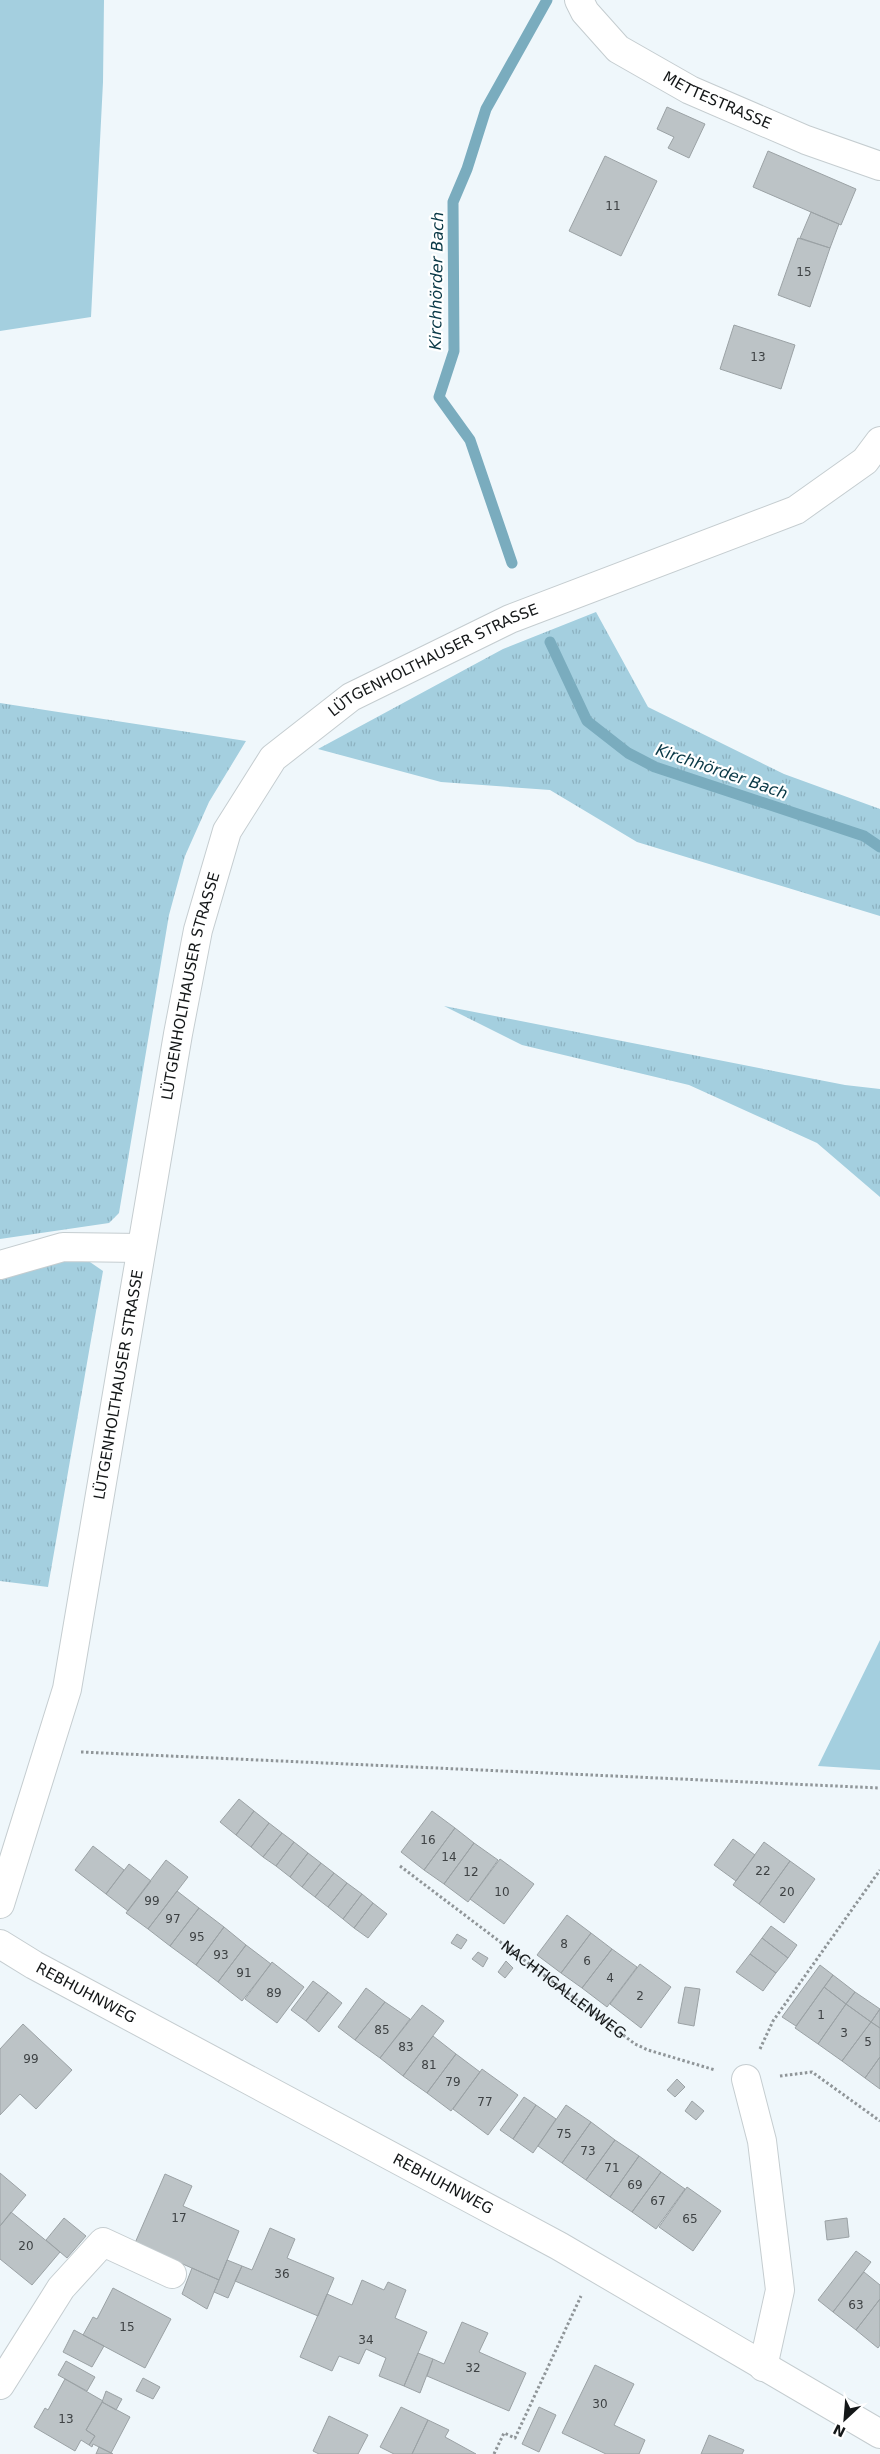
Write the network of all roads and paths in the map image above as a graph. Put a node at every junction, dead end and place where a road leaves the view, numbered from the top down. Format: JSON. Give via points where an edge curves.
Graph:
{"nodes":[{"id":1,"x":579,"y":0,"type":"edge"},
{"id":2,"x":880,"y":166,"type":"edge"},
{"id":3,"x":880,"y":441,"type":"edge"},
{"id":4,"x":141,"y":1248,"type":"junction"},
{"id":5,"x":0,"y":1264,"type":"edge"},
{"id":6,"x":48,"y":1750,"type":"junction"},
{"id":7,"x":880,"y":1788,"type":"edge"},
{"id":8,"x":400,"y":1866,"type":"dead end"},
{"id":9,"x":880,"y":1870,"type":"edge"},
{"id":10,"x":0,"y":1904,"type":"edge"},
{"id":11,"x":0,"y":1944,"type":"edge"},
{"id":12,"x":746,"y":2079,"type":"junction"},
{"id":13,"x":880,"y":2121,"type":"edge"},
{"id":14,"x":594,"y":2268,"type":"junction"},
{"id":15,"x":172,"y":2274,"type":"dead end"},
{"id":16,"x":763,"y":2367,"type":"junction"},
{"id":17,"x":0,"y":2385,"type":"edge"},
{"id":18,"x":880,"y":2434,"type":"edge"},
{"id":19,"x":494,"y":2454,"type":"edge"}],
"edges":[{"from":1,"to":2,"type":"street","name":"METTESTRASSE","via":[[585,12],[618,49],[690,90],[806,140]]},
{"from":3,"to":4,"type":"street","name":"LÜTGENHOLTHAUSER STRASSE","via":[[865,461],[796,510],[510,619],[351,697],[273,758],[227,831],[198,930]]},
{"from":4,"to":5,"type":"street","via":[[62,1247]]},
{"from":4,"to":6,"type":"street","name":"LÜTGENHOLTHAUSER STRASSE","via":[[66,1689]]},
{"from":6,"to":7,"type":"path"},
{"from":6,"to":10,"type":"street","name":"LÜTGENHOLTHAUSER STRASSE"},
{"from":8,"to":12,"type":"path","name":"NACHTIGALLENWEG","via":[[635,2044]]},
{"from":9,"to":12,"type":"path","via":[[773,2021]]},
{"from":11,"to":14,"type":"street","name":"REBHUHNWEG","via":[[42,1970],[559,2246]]},
{"from":12,"to":13,"type":"path","name":"NACHTIGALLENWEG","via":[[812,2072]]},
{"from":12,"to":16,"type":"street","via":[[762,2141],[780,2290]]},
{"from":14,"to":16,"type":"street","name":"REBHUHNWEG"},
{"from":14,"to":19,"type":"path","via":[[515,2438],[504,2433]]},
{"from":15,"to":17,"type":"street","via":[[103,2242],[61,2288]]},
{"from":16,"to":18,"type":"street","name":"REBHUHNWEG"}]}
